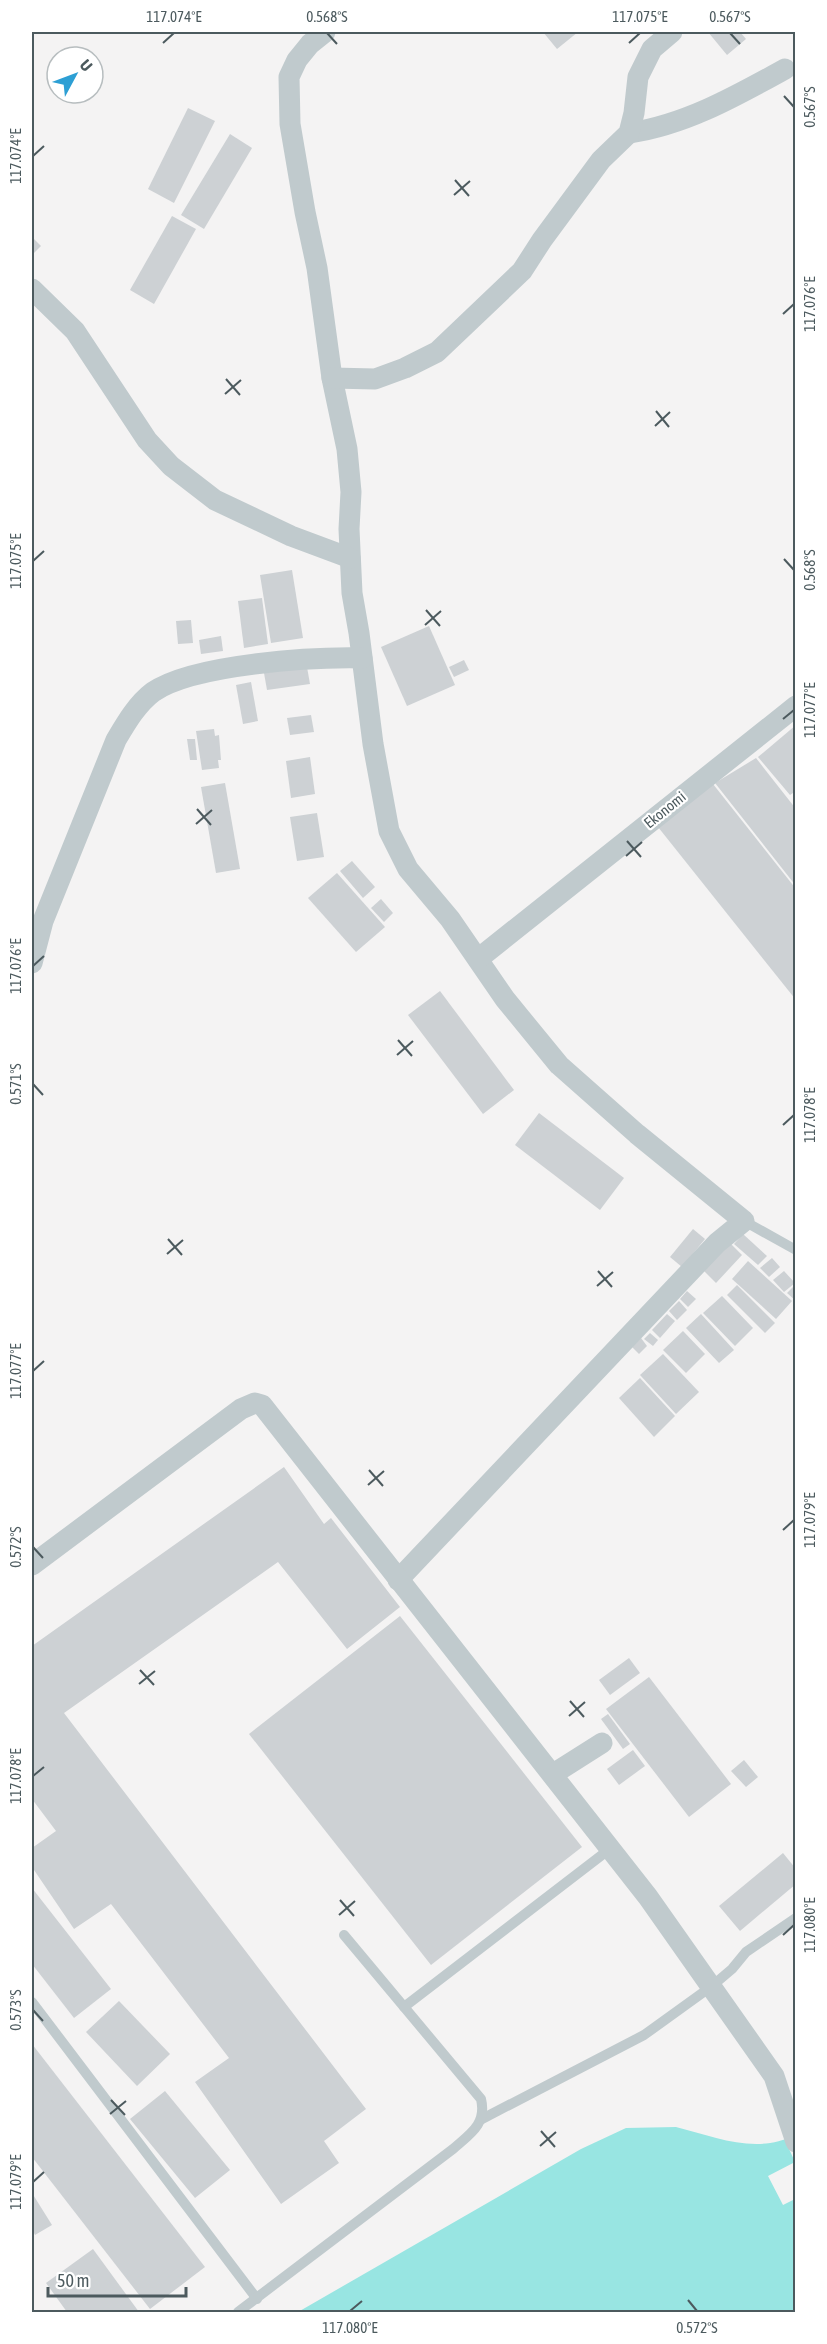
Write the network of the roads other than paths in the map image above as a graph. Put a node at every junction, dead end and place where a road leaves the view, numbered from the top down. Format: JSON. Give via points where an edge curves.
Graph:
{"nodes":[{"id":1,"x":325,"y":32,"type":"edge"},
{"id":2,"x":672,"y":32,"type":"edge"},
{"id":3,"x":785,"y":69,"type":"dead end"},
{"id":4,"x":629,"y":133,"type":"junction"},
{"id":5,"x":32,"y":289,"type":"edge"},
{"id":6,"x":332,"y":378,"type":"junction"},
{"id":7,"x":350,"y":558,"type":"junction"},
{"id":8,"x":362,"y":658,"type":"junction"},
{"id":9,"x":795,"y":706,"type":"edge"},
{"id":10,"x":478,"y":959,"type":"junction"},
{"id":11,"x":32,"y":963,"type":"edge"},
{"id":12,"x":744,"y":1221,"type":"junction"},
{"id":13,"x":795,"y":1250,"type":"edge"},
{"id":14,"x":32,"y":1562,"type":"edge"},
{"id":15,"x":398,"y":1580,"type":"junction"},
{"id":16,"x":602,"y":1743,"type":"dead end"},
{"id":17,"x":553,"y":1774,"type":"junction"},
{"id":18,"x":611,"y":1848,"type":"junction"},
{"id":19,"x":795,"y":1918,"type":"edge"},
{"id":20,"x":344,"y":1935,"type":"dead end"},
{"id":21,"x":712,"y":1986,"type":"junction"},
{"id":22,"x":32,"y":2002,"type":"edge"},
{"id":23,"x":404,"y":2007,"type":"junction"},
{"id":24,"x":482,"y":2119,"type":"junction"},
{"id":25,"x":795,"y":2142,"type":"edge"},
{"id":26,"x":257,"y":2299,"type":"junction"},
{"id":27,"x":238,"y":2313,"type":"edge"}],
"edges":[{"from":1,"to":6,"type":"street","via":[[297,60],[289,77],[290,112]]},
{"from":2,"to":4,"type":"street","via":[[652,49],[638,77]]},
{"from":3,"to":4,"type":"street","via":[[691,115],[655,129]]},
{"from":4,"to":6,"type":"street","via":[[601,160],[522,271],[437,352],[375,379]]},
{"from":5,"to":7,"type":"street","via":[[75,331],[147,440],[171,466],[215,500],[291,536]]},
{"from":6,"to":7,"type":"street","via":[[347,449]]},
{"from":7,"to":8,"type":"street"},
{"from":8,"to":10,"type":"street","via":[[389,831],[408,869]]},
{"from":8,"to":11,"type":"street","via":[[331,657],[213,670],[153,692],[133,713],[116,740],[43,921]]},
{"from":9,"to":10,"type":"street","name":"Ekonomi"},
{"from":10,"to":12,"type":"street","via":[[505,999],[560,1065]]},
{"from":12,"to":13,"type":"lane"},
{"from":12,"to":15,"type":"street","via":[[717,1243]]},
{"from":14,"to":15,"type":"street","via":[[241,1409],[255,1403],[262,1405]]},
{"from":15,"to":17,"type":"street"},
{"from":16,"to":17,"type":"street"},
{"from":17,"to":18,"type":"street"},
{"from":18,"to":21,"type":"street"},
{"from":18,"to":23,"type":"lane"},
{"from":19,"to":21,"type":"lane","via":[[746,1952]]},
{"from":20,"to":23,"type":"lane"},
{"from":21,"to":24,"type":"lane","via":[[644,2035]]},
{"from":21,"to":25,"type":"street","via":[[774,2076]]},
{"from":22,"to":26,"type":"lane"},
{"from":23,"to":24,"type":"lane","via":[[481,2099]]},
{"from":24,"to":26,"type":"lane","via":[[453,2149]]},
{"from":26,"to":27,"type":"lane"}]}
